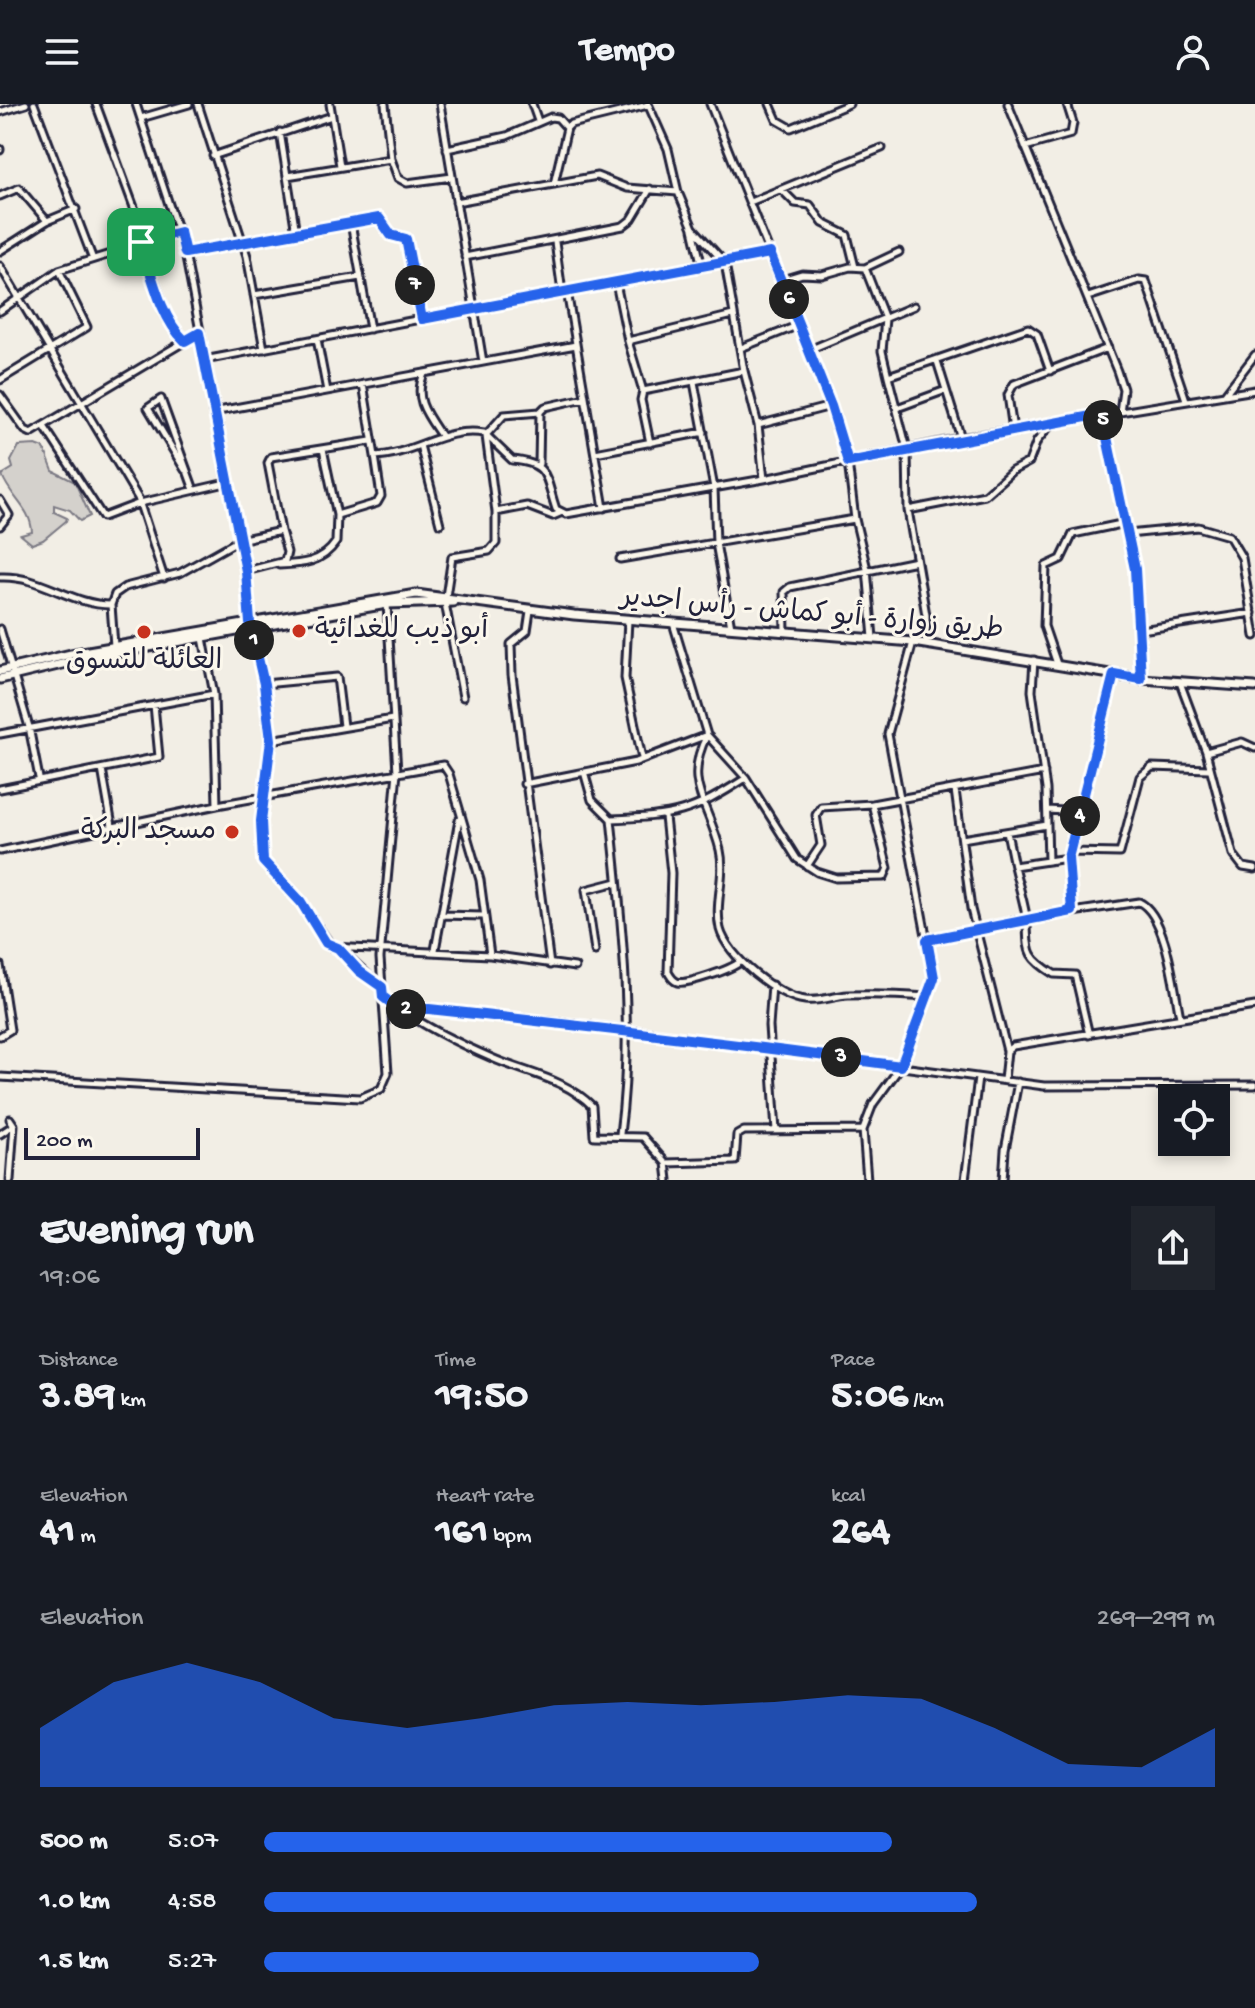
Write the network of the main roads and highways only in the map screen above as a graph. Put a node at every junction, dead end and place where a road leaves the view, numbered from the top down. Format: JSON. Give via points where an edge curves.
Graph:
{"nodes":[{"id":1,"x":416,"y":598,"type":"junction"},
{"id":2,"x":250,"y":626,"type":"junction"},
{"id":3,"x":0,"y":671,"type":"edge"},
{"id":4,"x":13,"y":672,"type":"junction"},
{"id":5,"x":0,"y":679,"type":"edge"},
{"id":6,"x":1255,"y":687,"type":"edge"}],
"edges":[{"from":1,"to":2,"type":"main road"},
{"from":1,"to":2,"type":"main road","via":[[381,598]]},
{"from":1,"to":6,"type":"main road","name":"طريق زوارة - أبو كماش - رأس اجدير","via":[[926,643],[1181,685]]},
{"from":2,"to":4,"type":"main road"},
{"from":2,"to":4,"type":"main road","via":[[114,646]]},
{"from":3,"to":4,"type":"main road"},
{"from":4,"to":5,"type":"main road"}]}
